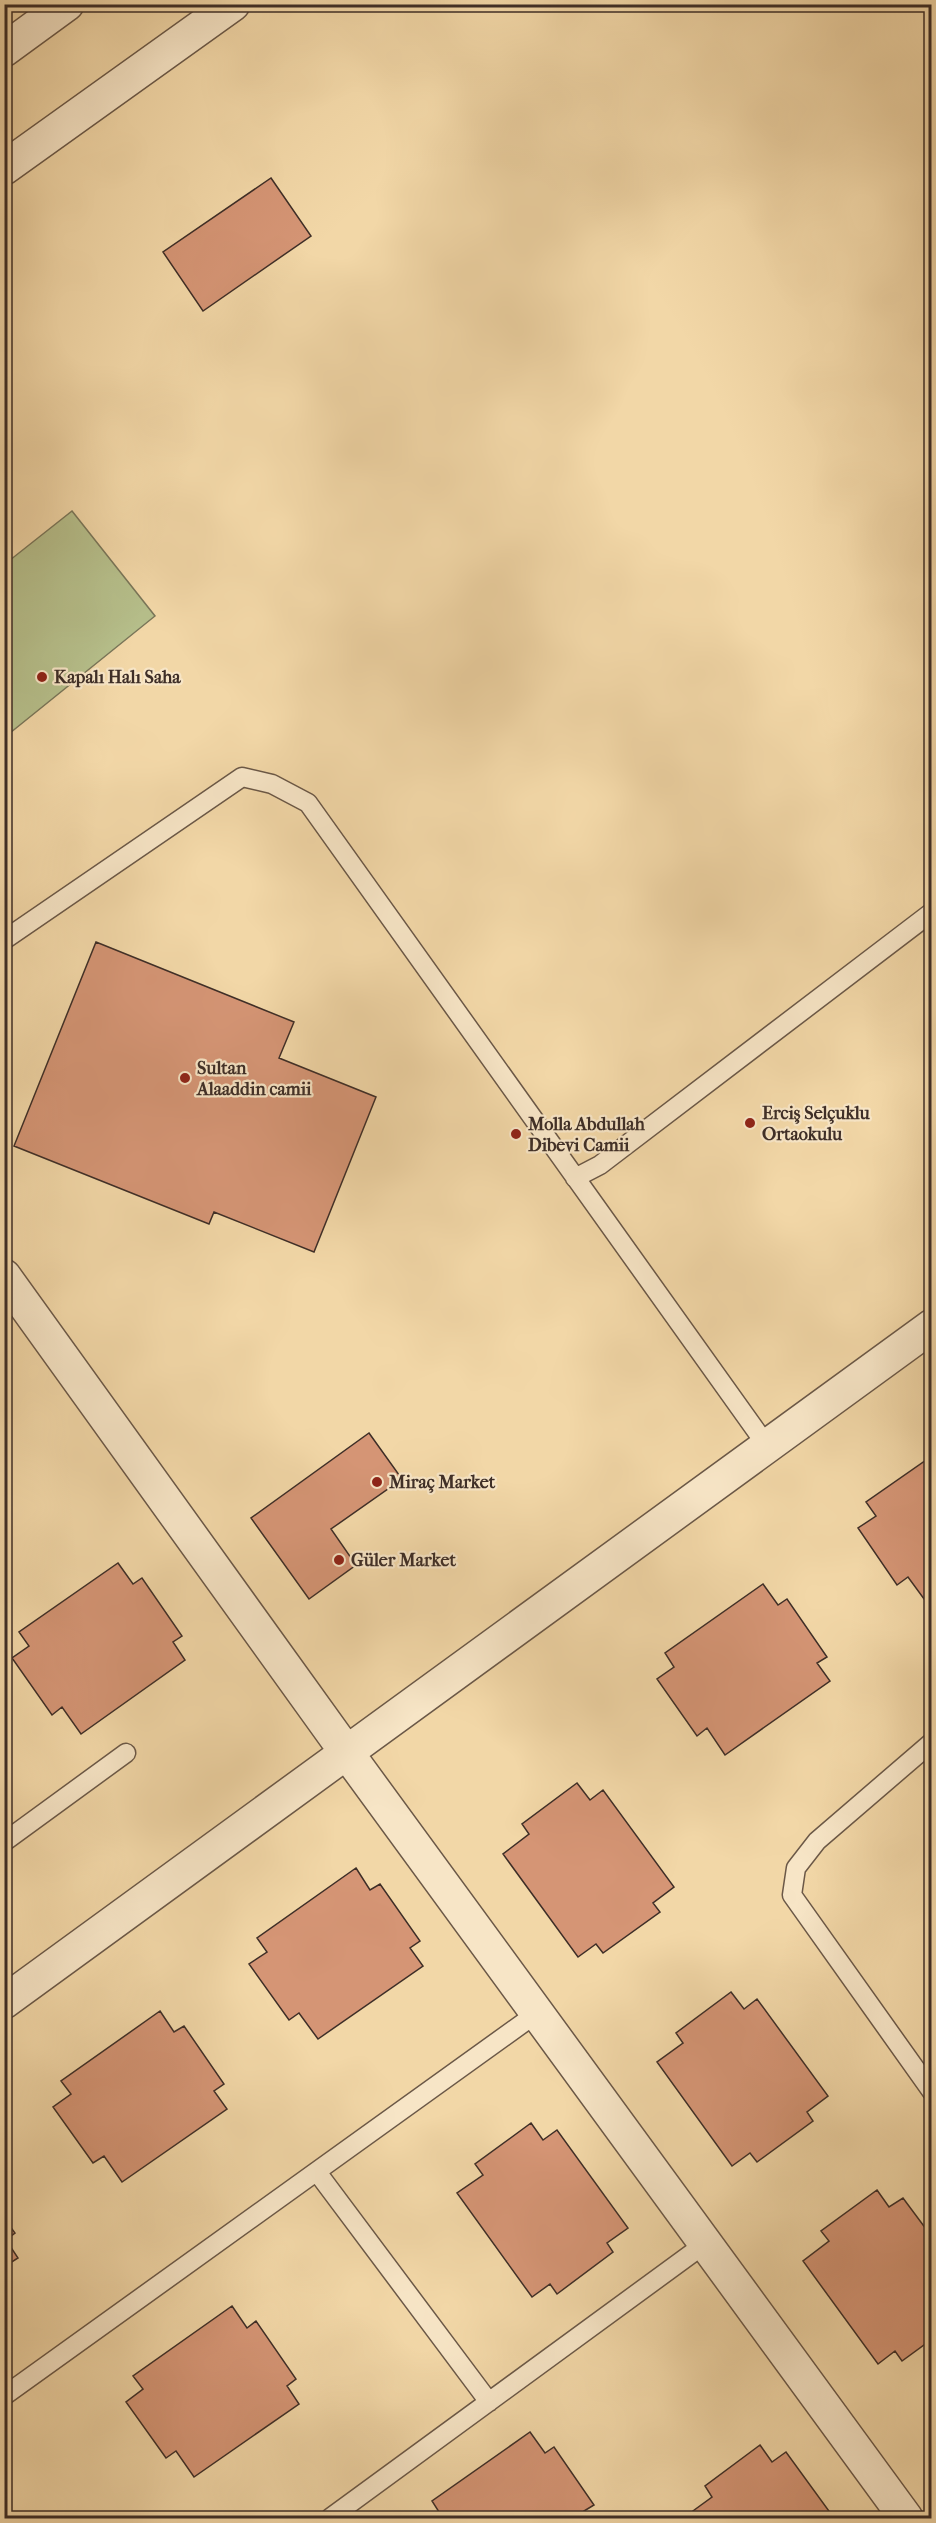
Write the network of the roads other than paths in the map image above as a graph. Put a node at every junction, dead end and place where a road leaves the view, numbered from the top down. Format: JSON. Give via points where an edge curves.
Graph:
{"nodes":[{"id":1,"x":67,"y":4,"type":"edge"},
{"id":2,"x":233,"y":4,"type":"edge"},
{"id":3,"x":4,"y":50,"type":"edge"},
{"id":4,"x":4,"y":168,"type":"edge"},
{"id":5,"x":932,"y":912,"type":"edge"},
{"id":6,"x":4,"y":940,"type":"edge"},
{"id":7,"x":575,"y":1178,"type":"junction"},
{"id":8,"x":4,"y":1276,"type":"edge"},
{"id":9,"x":932,"y":1326,"type":"edge"},
{"id":10,"x":767,"y":1446,"type":"junction"},
{"id":11,"x":932,"y":1742,"type":"edge"},
{"id":12,"x":126,"y":1753,"type":"dead end"},
{"id":13,"x":347,"y":1753,"type":"junction"},
{"id":14,"x":4,"y":1842,"type":"edge"},
{"id":15,"x":4,"y":2002,"type":"edge"},
{"id":16,"x":537,"y":2013,"type":"junction"},
{"id":17,"x":932,"y":2092,"type":"edge"},
{"id":18,"x":316,"y":2172,"type":"junction"},
{"id":19,"x":706,"y":2243,"type":"junction"},
{"id":20,"x":4,"y":2396,"type":"edge"},
{"id":21,"x":489,"y":2402,"type":"junction"},
{"id":22,"x":330,"y":2518,"type":"edge"},
{"id":23,"x":906,"y":2518,"type":"edge"}],
"edges":[{"from":1,"to":3,"type":"street"},
{"from":2,"to":4,"type":"street"},
{"from":5,"to":7,"type":"lane","via":[[600,1165]]},
{"from":6,"to":7,"type":"lane","via":[[242,777],[272,784],[308,803]]},
{"from":7,"to":10,"type":"lane"},
{"from":8,"to":13,"type":"street"},
{"from":9,"to":10,"type":"street"},
{"from":10,"to":13,"type":"street"},
{"from":11,"to":17,"type":"lane","via":[[817,1841],[796,1868],[792,1894]]},
{"from":12,"to":14,"type":"lane"},
{"from":13,"to":15,"type":"street"},
{"from":13,"to":16,"type":"street"},
{"from":16,"to":18,"type":"lane"},
{"from":16,"to":19,"type":"street"},
{"from":18,"to":20,"type":"lane"},
{"from":18,"to":21,"type":"lane"},
{"from":19,"to":21,"type":"lane"},
{"from":19,"to":23,"type":"street"},
{"from":21,"to":22,"type":"lane"}]}
